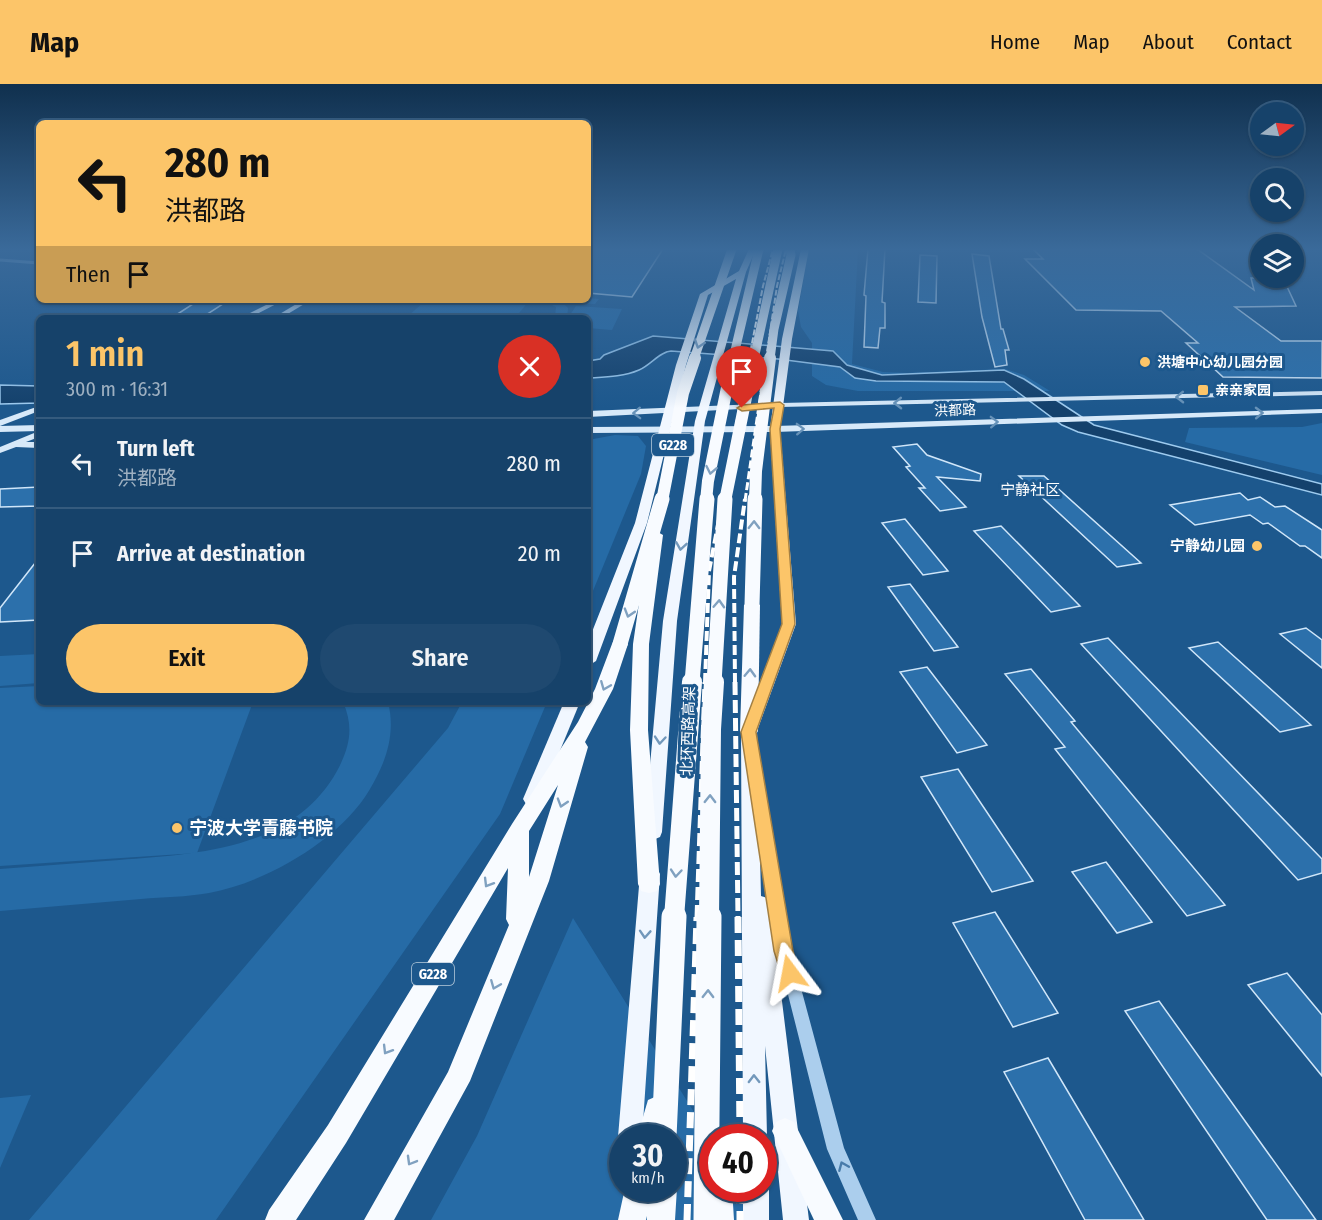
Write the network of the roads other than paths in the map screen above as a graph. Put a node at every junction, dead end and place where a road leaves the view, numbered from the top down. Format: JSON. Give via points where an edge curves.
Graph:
{"nodes":[{"id":1,"x":701,"y":302,"type":"edge"},
{"id":2,"x":714,"y":302,"type":"edge"},
{"id":3,"x":733,"y":302,"type":"edge"},
{"id":4,"x":747,"y":302,"type":"edge"},
{"id":5,"x":767,"y":302,"type":"edge"},
{"id":6,"x":780,"y":302,"type":"edge"},
{"id":7,"x":794,"y":302,"type":"edge"},
{"id":8,"x":275,"y":303,"type":"edge"},
{"id":9,"x":303,"y":303,"type":"edge"},
{"id":10,"x":249,"y":315,"type":"edge"},
{"id":11,"x":281,"y":315,"type":"edge"},
{"id":12,"x":1322,"y":393,"type":"edge"},
{"id":13,"x":780,"y":405,"type":"junction"},
{"id":14,"x":36,"y":409,"type":"edge"},
{"id":15,"x":705,"y":411,"type":"junction"},
{"id":16,"x":1322,"y":411,"type":"edge"},
{"id":17,"x":669,"y":412,"type":"junction"},
{"id":18,"x":591,"y":414,"type":"edge"},
{"id":19,"x":0,"y":423,"type":"edge"},
{"id":20,"x":36,"y":428,"type":"edge"},
{"id":21,"x":665,"y":428,"type":"junction"},
{"id":22,"x":0,"y":429,"type":"edge"},
{"id":23,"x":775,"y":429,"type":"junction"},
{"id":24,"x":591,"y":430,"type":"edge"},
{"id":25,"x":699,"y":430,"type":"junction"},
{"id":26,"x":36,"y":435,"type":"edge"},
{"id":27,"x":11,"y":445,"type":"junction"},
{"id":28,"x":36,"y":445,"type":"edge"},
{"id":29,"x":0,"y":448,"type":"edge"},
{"id":30,"x":659,"y":516,"type":"junction"},
{"id":31,"x":591,"y":653,"type":"edge"},
{"id":32,"x":571,"y":705,"type":"edge"},
{"id":33,"x":585,"y":726,"type":"junction"},
{"id":34,"x":749,"y":732,"type":"junction"},
{"id":35,"x":750,"y":789,"type":"junction"},
{"id":36,"x":519,"y":830,"type":"junction"},
{"id":37,"x":649,"y":884,"type":"junction"},
{"id":38,"x":517,"y":932,"type":"junction"},
{"id":39,"x":708,"y":1018,"type":"junction"},
{"id":40,"x":667,"y":1061,"type":"junction"},
{"id":41,"x":631,"y":1124,"type":"edge"},
{"id":42,"x":653,"y":1124,"type":"edge"},
{"id":43,"x":665,"y":1124,"type":"edge"},
{"id":44,"x":714,"y":1124,"type":"edge"},
{"id":45,"x":755,"y":1124,"type":"edge"},
{"id":46,"x":785,"y":1131,"type":"junction"},
{"id":47,"x":626,"y":1202,"type":"edge"},
{"id":48,"x":636,"y":1202,"type":"edge"},
{"id":49,"x":662,"y":1202,"type":"edge"},
{"id":50,"x":719,"y":1202,"type":"edge"},
{"id":51,"x":756,"y":1202,"type":"edge"},
{"id":52,"x":279,"y":1220,"type":"edge"},
{"id":53,"x":378,"y":1220,"type":"edge"},
{"id":54,"x":624,"y":1220,"type":"edge"},
{"id":55,"x":632,"y":1220,"type":"edge"},
{"id":56,"x":661,"y":1220,"type":"edge"},
{"id":57,"x":706,"y":1220,"type":"edge"},
{"id":58,"x":720,"y":1220,"type":"edge"},
{"id":59,"x":756,"y":1220,"type":"edge"},
{"id":60,"x":796,"y":1220,"type":"edge"},
{"id":61,"x":829,"y":1220,"type":"edge"},
{"id":62,"x":867,"y":1220,"type":"edge"}],
"edges":[{"from":1,"to":17,"type":"main road"},
{"from":2,"to":30,"type":"highway","number":"G228","one_way":true,"bridge":true,"via":[[683,393]]},
{"from":3,"to":15,"type":"main road"},
{"from":4,"to":40,"type":"highway","name":"北环西路高架","one_way":true,"bridge":true,"via":[[708,482],[674,907]]},
{"from":39,"to":5,"type":"highway","name":"北环西路高架","one_way":true,"bridge":true,"via":[[711,729],[725,494]]},
{"from":34,"to":6,"type":"highway","one_way":true,"bridge":true,"via":[[756,471]]},
{"from":7,"to":13,"type":"main road"},
{"from":8,"to":10,"type":"main road"},
{"from":9,"to":11,"type":"main road"},
{"from":12,"to":13,"type":"main road","name":"洪都路","one_way":true},
{"from":13,"to":15,"type":"main road","name":"洪都路"},
{"from":13,"to":23,"type":"main road"},
{"from":14,"to":19,"type":"main road"},
{"from":15,"to":17,"type":"main road","name":"洪都路"},
{"from":15,"to":25,"type":"main road"},
{"from":23,"to":16,"type":"main road","name":"洪都路","one_way":true},
{"from":17,"to":18,"type":"main road","name":"洪都路","one_way":true},
{"from":17,"to":21,"type":"main road"},
{"from":20,"to":22,"type":"main road"},
{"from":21,"to":24,"type":"main road","name":"洪都路"},
{"from":21,"to":25,"type":"main road","name":"洪都路"},
{"from":21,"to":31,"type":"main road","via":[[641,523]]},
{"from":23,"to":25,"type":"main road","name":"洪都路"},
{"from":23,"to":34,"type":"main road","via":[[789,624]]},
{"from":25,"to":37,"type":"main road","one_way":true,"via":[[670,621]]},
{"from":26,"to":27,"type":"main road"},
{"from":27,"to":28,"type":"main road"},
{"from":27,"to":29,"type":"main road"},
{"from":30,"to":33,"type":"highway","number":"G228","one_way":true,"bridge":true,"via":[[620,644]]},
{"from":30,"to":37,"type":"highway","bridge":true,"via":[[641,644],[639,730]]},
{"from":32,"to":36,"type":"main road"},
{"from":33,"to":36,"type":"highway","number":"G228"},
{"from":33,"to":38,"type":"highway","one_way":true,"via":[[538,881]]},
{"from":34,"to":35,"type":"main road"},
{"from":62,"to":34,"type":"street","one_way":true,"via":[[836,1149],[784,951]]},
{"from":45,"to":35,"type":"main road","one_way":true},
{"from":35,"to":46,"type":"main road"},
{"from":36,"to":38,"type":"highway"},
{"from":36,"to":52,"type":"highway","number":"G228","one_way":true,"via":[[336,1134]]},
{"from":37,"to":41,"type":"main road","one_way":true},
{"from":38,"to":53,"type":"highway","one_way":true,"via":[[457,1081]]},
{"from":39,"to":44,"type":"highway","bridge":true},
{"from":39,"to":57,"type":"highway","name":"北环西路高架","bridge":true},
{"from":40,"to":42,"type":"highway","bridge":true},
{"from":40,"to":43,"type":"highway","name":"北环西路高架","bridge":true},
{"from":46,"to":60,"type":"main road"},
{"from":46,"to":61,"type":"highway"},
{"from":47,"to":54,"type":"main road"},
{"from":48,"to":55,"type":"highway"},
{"from":49,"to":56,"type":"highway"},
{"from":50,"to":58,"type":"highway"},
{"from":51,"to":59,"type":"main road"}]}
